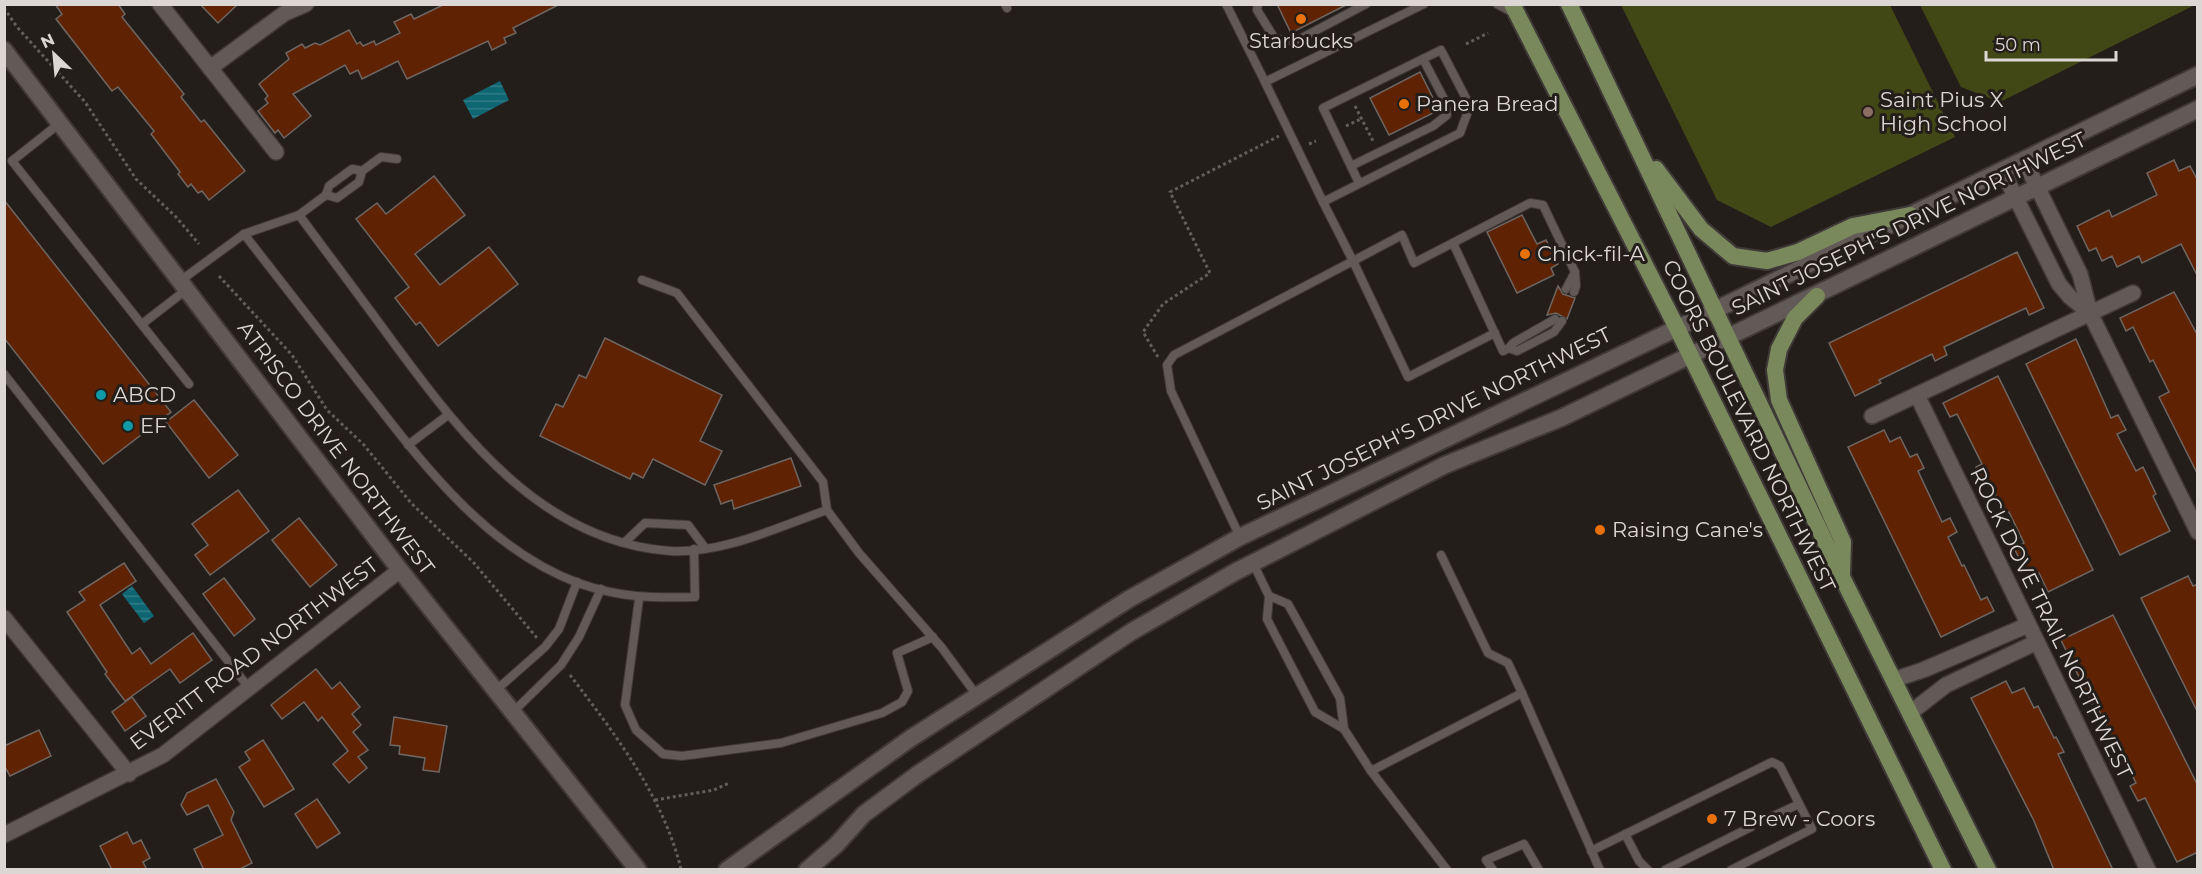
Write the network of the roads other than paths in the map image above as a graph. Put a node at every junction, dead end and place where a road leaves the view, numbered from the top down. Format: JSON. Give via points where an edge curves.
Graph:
{"nodes":[{"id":1,"x":160,"y":4,"type":"edge"},
{"id":2,"x":306,"y":4,"type":"edge"},
{"id":3,"x":1226,"y":4,"type":"edge"},
{"id":4,"x":1257,"y":4,"type":"edge"},
{"id":5,"x":1366,"y":4,"type":"edge"},
{"id":6,"x":1424,"y":4,"type":"edge"},
{"id":7,"x":1497,"y":4,"type":"edge"},
{"id":8,"x":1569,"y":4,"type":"edge"},
{"id":9,"x":1515,"y":10,"type":"edge"},
{"id":10,"x":4,"y":50,"type":"edge"},
{"id":11,"x":1423,"y":59,"type":"junction"},
{"id":12,"x":210,"y":68,"type":"junction"},
{"id":13,"x":2198,"y":75,"type":"edge"},
{"id":14,"x":1265,"y":82,"type":"junction"},
{"id":15,"x":2198,"y":109,"type":"edge"},
{"id":16,"x":60,"y":123,"type":"junction"},
{"id":17,"x":1634,"y":139,"type":"junction"},
{"id":18,"x":276,"y":152,"type":"dead end"},
{"id":19,"x":397,"y":159,"type":"dead end"},
{"id":20,"x":2024,"y":160,"type":"junction"},
{"id":21,"x":1351,"y":166,"type":"junction"},
{"id":22,"x":2002,"y":170,"type":"junction"},
{"id":23,"x":362,"y":171,"type":"junction"},
{"id":24,"x":1359,"y":183,"type":"junction"},
{"id":25,"x":2036,"y":188,"type":"junction"},
{"id":26,"x":326,"y":195,"type":"junction"},
{"id":27,"x":2016,"y":197,"type":"junction"},
{"id":28,"x":1323,"y":201,"type":"junction"},
{"id":29,"x":299,"y":215,"type":"junction"},
{"id":30,"x":1910,"y":215,"type":"junction"},
{"id":31,"x":244,"y":234,"type":"junction"},
{"id":32,"x":1453,"y":243,"type":"junction"},
{"id":33,"x":1353,"y":261,"type":"junction"},
{"id":34,"x":642,"y":280,"type":"dead end"},
{"id":35,"x":184,"y":286,"type":"junction"},
{"id":36,"x":1570,"y":291,"type":"dead end"},
{"id":37,"x":2133,"y":293,"type":"dead end"},
{"id":38,"x":1817,"y":296,"type":"junction"},
{"id":39,"x":1715,"y":310,"type":"junction"},
{"id":40,"x":2090,"y":313,"type":"junction"},
{"id":41,"x":1559,"y":320,"type":"dead end"},
{"id":42,"x":142,"y":324,"type":"junction"},
{"id":43,"x":1677,"y":328,"type":"junction"},
{"id":44,"x":1495,"y":333,"type":"junction"},
{"id":45,"x":1728,"y":337,"type":"junction"},
{"id":46,"x":1690,"y":356,"type":"junction"},
{"id":47,"x":4,"y":374,"type":"edge"},
{"id":48,"x":189,"y":384,"type":"dead end"},
{"id":49,"x":1917,"y":395,"type":"junction"},
{"id":50,"x":448,"y":415,"type":"junction"},
{"id":51,"x":1872,"y":416,"type":"dead end"},
{"id":52,"x":408,"y":445,"type":"junction"},
{"id":53,"x":827,"y":510,"type":"junction"},
{"id":54,"x":2198,"y":532,"type":"edge"},
{"id":55,"x":1240,"y":537,"type":"junction"},
{"id":56,"x":626,"y":542,"type":"junction"},
{"id":57,"x":705,"y":548,"type":"junction"},
{"id":58,"x":694,"y":549,"type":"junction"},
{"id":59,"x":1441,"y":555,"type":"dead end"},
{"id":60,"x":1253,"y":563,"type":"junction"},
{"id":61,"x":400,"y":570,"type":"junction"},
{"id":62,"x":1842,"y":578,"type":"junction"},
{"id":63,"x":577,"y":582,"type":"junction"},
{"id":64,"x":601,"y":589,"type":"junction"},
{"id":65,"x":1269,"y":596,"type":"junction"},
{"id":66,"x":639,"y":599,"type":"junction"},
{"id":67,"x":4,"y":618,"type":"edge"},
{"id":68,"x":2028,"y":625,"type":"junction"},
{"id":69,"x":933,"y":637,"type":"junction"},
{"id":70,"x":2037,"y":642,"type":"junction"},
{"id":71,"x":1893,"y":680,"type":"junction"},
{"id":72,"x":249,"y":688,"type":"junction"},
{"id":73,"x":495,"y":691,"type":"junction"},
{"id":74,"x":1522,"y":693,"type":"junction"},
{"id":75,"x":978,"y":697,"type":"junction"},
{"id":76,"x":512,"y":713,"type":"junction"},
{"id":77,"x":1910,"y":714,"type":"junction"},
{"id":78,"x":1344,"y":729,"type":"junction"},
{"id":79,"x":1371,"y":771,"type":"junction"},
{"id":80,"x":129,"y":774,"type":"junction"},
{"id":81,"x":1799,"y":804,"type":"junction"},
{"id":82,"x":1766,"y":820,"type":"dead end"},
{"id":83,"x":1751,"y":827,"type":"dead end"},
{"id":84,"x":1625,"y":834,"type":"junction"},
{"id":85,"x":4,"y":835,"type":"edge"},
{"id":86,"x":1592,"y":851,"type":"junction"},
{"id":87,"x":1939,"y":867,"type":"edge"},
{"id":88,"x":1740,"y":868,"type":"edge"},
{"id":89,"x":638,"y":870,"type":"edge"},
{"id":90,"x":727,"y":870,"type":"edge"},
{"id":91,"x":807,"y":870,"type":"edge"},
{"id":92,"x":1447,"y":870,"type":"edge"},
{"id":93,"x":1493,"y":870,"type":"edge"},
{"id":94,"x":1539,"y":870,"type":"edge"},
{"id":95,"x":1600,"y":870,"type":"edge"},
{"id":96,"x":1648,"y":870,"type":"edge"},
{"id":97,"x":1665,"y":870,"type":"edge"},
{"id":98,"x":1731,"y":870,"type":"edge"},
{"id":99,"x":1988,"y":870,"type":"edge"},
{"id":100,"x":2148,"y":870,"type":"edge"}],
"edges":[{"from":1,"to":12,"type":"street"},
{"from":2,"to":12,"type":"street","via":[[285,13]]},
{"from":3,"to":14,"type":"lane"},
{"from":4,"to":5,"type":"lane","via":[[1275,39],[1296,41]]},
{"from":6,"to":14,"type":"lane"},
{"from":7,"to":9,"type":"lane"},
{"from":8,"to":17,"type":"main road","name":"COORS BOULEVARD NORTHWEST"},
{"from":9,"to":43,"type":"main road","name":"COORS BOULEVARD NORTHWEST"},
{"from":10,"to":16,"type":"street","name":"ATRISCO DRIVE NORTHWEST"},
{"from":11,"to":21,"type":"lane","via":[[1444,99],[1447,115],[1433,126]]},
{"from":11,"to":21,"type":"lane","via":[[1323,108]]},
{"from":11,"to":24,"type":"lane","via":[[1441,50],[1470,106],[1460,133]]},
{"from":12,"to":18,"type":"street"},
{"from":13,"to":20,"type":"street","name":"SAINT JOSEPH'S DRIVE NORTHWEST"},
{"from":14,"to":28,"type":"lane"},
{"from":15,"to":25,"type":"street","name":"SAINT JOSEPH'S DRIVE NORTHWEST"},
{"from":16,"to":35,"type":"street","name":"ATRISCO DRIVE NORTHWEST"},
{"from":16,"to":42,"type":"lane","via":[[12,161]]},
{"from":17,"to":30,"type":"main road","via":[[1701,229],[1733,256],[1767,261],[1798,252],[1853,226]]},
{"from":17,"to":39,"type":"main road","name":"COORS BOULEVARD NORTHWEST"},
{"from":19,"to":23,"type":"lane","via":[[381,157]]},
{"from":20,"to":22,"type":"street","name":"SAINT JOSEPH'S DRIVE NORTHWEST"},
{"from":20,"to":25,"type":"street"},
{"from":21,"to":24,"type":"lane"},
{"from":22,"to":27,"type":"street"},
{"from":22,"to":30,"type":"street","name":"SAINT JOSEPH'S DRIVE NORTHWEST"},
{"from":23,"to":26,"type":"lane","via":[[352,169],[329,186]]},
{"from":23,"to":26,"type":"lane","via":[[359,182],[337,198]]},
{"from":24,"to":28,"type":"lane"},
{"from":25,"to":27,"type":"street","name":"SAINT JOSEPH'S DRIVE NORTHWEST"},
{"from":25,"to":40,"type":"street","via":[[2080,274]]},
{"from":26,"to":29,"type":"lane"},
{"from":27,"to":38,"type":"street","name":"SAINT JOSEPH'S DRIVE NORTHWEST"},
{"from":27,"to":40,"type":"street","via":[[2059,284]]},
{"from":28,"to":33,"type":"lane"},
{"from":29,"to":31,"type":"lane"},
{"from":29,"to":50,"type":"lane"},
{"from":30,"to":39,"type":"street","name":"SAINT JOSEPH'S DRIVE NORTHWEST"},
{"from":31,"to":35,"type":"lane"},
{"from":31,"to":52,"type":"lane"},
{"from":32,"to":33,"type":"lane","via":[[1414,263],[1402,235]]},
{"from":32,"to":36,"type":"lane","via":[[1530,203],[1543,205],[1575,272]]},
{"from":32,"to":44,"type":"lane"},
{"from":33,"to":44,"type":"lane","via":[[1408,376]]},
{"from":33,"to":55,"type":"lane","via":[[1174,355],[1167,364],[1171,391]]},
{"from":34,"to":53,"type":"lane","via":[[677,293],[824,482]]},
{"from":35,"to":42,"type":"lane"},
{"from":35,"to":61,"type":"street","name":"ATRISCO DRIVE NORTHWEST"},
{"from":37,"to":40,"type":"street"},
{"from":38,"to":45,"type":"street","name":"SAINT JOSEPH'S DRIVE NORTHWEST"},
{"from":38,"to":62,"type":"main road","via":[[1795,318],[1779,349],[1775,370],[1779,400],[1843,542]]},
{"from":39,"to":43,"type":"street","name":"SAINT JOSEPH'S DRIVE NORTHWEST"},
{"from":39,"to":45,"type":"main road","name":"COORS BOULEVARD NORTHWEST"},
{"from":40,"to":49,"type":"street"},
{"from":40,"to":54,"type":"street"},
{"from":41,"to":44,"type":"lane","via":[[1506,350]]},
{"from":42,"to":48,"type":"lane"},
{"from":43,"to":46,"type":"main road","name":"COORS BOULEVARD NORTHWEST"},
{"from":43,"to":55,"type":"street","name":"SAINT JOSEPH'S DRIVE NORTHWEST"},
{"from":45,"to":46,"type":"street","name":"SAINT JOSEPH'S DRIVE NORTHWEST"},
{"from":45,"to":62,"type":"main road","name":"COORS BOULEVARD NORTHWEST"},
{"from":46,"to":60,"type":"street","name":"SAINT JOSEPH'S DRIVE NORTHWEST","via":[[1561,418],[1445,465]]},
{"from":46,"to":87,"type":"main road","name":"COORS BOULEVARD NORTHWEST"},
{"from":47,"to":72,"type":"lane"},
{"from":49,"to":51,"type":"street"},
{"from":49,"to":68,"type":"street","name":"ROCK DOVE TRAIL NORTHWEST"},
{"from":50,"to":52,"type":"lane"},
{"from":50,"to":56,"type":"lane","via":[[503,474],[552,512],[605,538]]},
{"from":52,"to":63,"type":"lane","via":[[477,520],[523,554]]},
{"from":53,"to":57,"type":"lane"},
{"from":53,"to":69,"type":"lane"},
{"from":55,"to":60,"type":"street"},
{"from":55,"to":75,"type":"street","name":"SAINT JOSEPH'S DRIVE NORTHWEST","via":[[1129,599]]},
{"from":56,"to":57,"type":"lane","via":[[645,524],[688,525]]},
{"from":56,"to":58,"type":"lane","via":[[670,551]]},
{"from":57,"to":58,"type":"lane"},
{"from":58,"to":66,"type":"lane","via":[[695,597]]},
{"from":59,"to":74,"type":"lane","via":[[1488,653],[1508,663]]},
{"from":60,"to":65,"type":"lane"},
{"from":60,"to":91,"type":"street","name":"SAINT JOSEPH'S DRIVE NORTHWEST","via":[[1131,632],[918,774],[864,814]]},
{"from":61,"to":72,"type":"street","name":"EVERITT ROAD NORTHWEST"},
{"from":61,"to":73,"type":"street","name":"ATRISCO DRIVE NORTHWEST"},
{"from":62,"to":71,"type":"main road","name":"COORS BOULEVARD NORTHWEST"},
{"from":63,"to":64,"type":"lane"},
{"from":63,"to":73,"type":"lane","via":[[559,629],[545,647]]},
{"from":64,"to":66,"type":"lane"},
{"from":64,"to":76,"type":"lane","via":[[561,665]]},
{"from":65,"to":78,"type":"lane","via":[[1288,604],[1340,698]]},
{"from":65,"to":78,"type":"lane","via":[[1267,619],[1315,712]]},
{"from":66,"to":69,"type":"lane","via":[[625,705],[636,730],[663,754],[682,756],[781,743],[882,713],[902,702],[908,691],[897,653]]},
{"from":67,"to":80,"type":"street"},
{"from":68,"to":70,"type":"street","name":"ROCK DOVE TRAIL NORTHWEST"},
{"from":68,"to":71,"type":"street"},
{"from":69,"to":75,"type":"lane"},
{"from":70,"to":77,"type":"street","via":[[1946,685]]},
{"from":70,"to":100,"type":"street","name":"ROCK DOVE TRAIL NORTHWEST"},
{"from":71,"to":77,"type":"main road","name":"COORS BOULEVARD NORTHWEST"},
{"from":72,"to":80,"type":"street","name":"EVERITT ROAD NORTHWEST","via":[[163,755]]},
{"from":73,"to":76,"type":"street","name":"ATRISCO DRIVE NORTHWEST"},
{"from":74,"to":79,"type":"lane"},
{"from":74,"to":86,"type":"lane"},
{"from":75,"to":90,"type":"street","name":"SAINT JOSEPH'S DRIVE NORTHWEST","via":[[911,738]]},
{"from":76,"to":89,"type":"street","name":"ATRISCO DRIVE NORTHWEST"},
{"from":77,"to":99,"type":"main road","name":"COORS BOULEVARD NORTHWEST"},
{"from":78,"to":79,"type":"lane"},
{"from":79,"to":92,"type":"lane"},
{"from":80,"to":85,"type":"street","name":"EVERITT ROAD NORTHWEST"},
{"from":81,"to":82,"type":"lane"},
{"from":81,"to":84,"type":"lane","via":[[1780,765],[1772,762]]},
{"from":81,"to":88,"type":"lane","via":[[1812,829]]},
{"from":83,"to":97,"type":"lane"},
{"from":84,"to":86,"type":"lane"},
{"from":84,"to":96,"type":"lane"},
{"from":86,"to":95,"type":"lane"},
{"from":88,"to":98,"type":"lane"},
{"from":93,"to":94,"type":"lane","via":[[1486,860],[1524,844]]}]}
